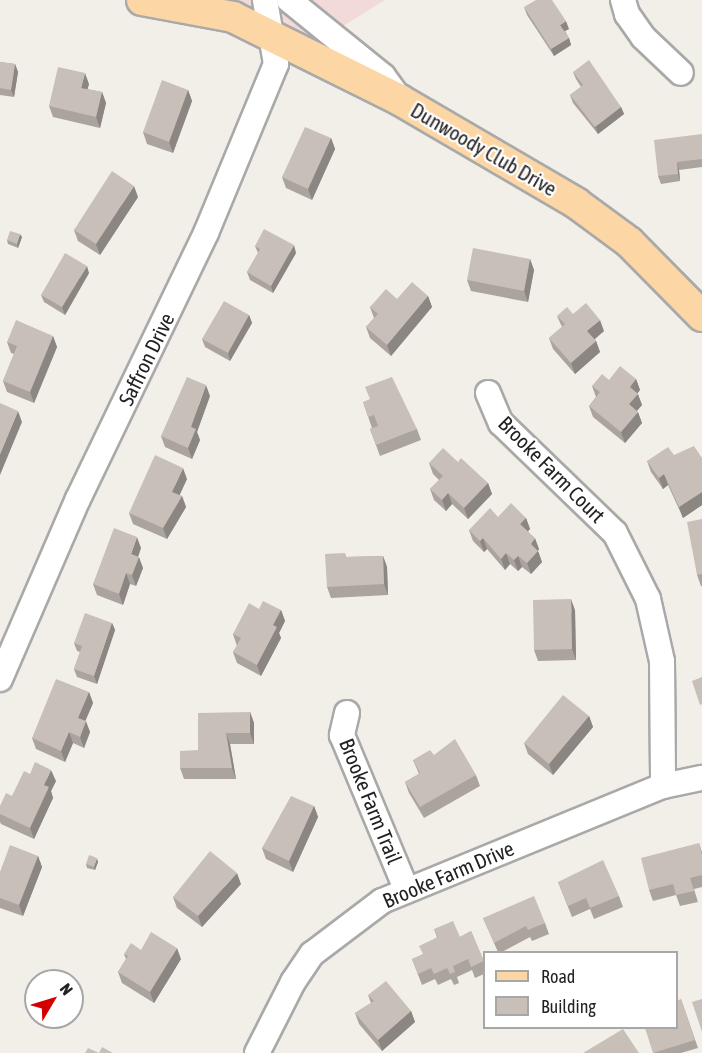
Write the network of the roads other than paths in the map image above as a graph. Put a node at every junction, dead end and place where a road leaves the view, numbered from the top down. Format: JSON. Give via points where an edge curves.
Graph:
{"nodes":[{"id":1,"x":142,"y":0,"type":"edge"},
{"id":2,"x":265,"y":0,"type":"edge"},
{"id":3,"x":288,"y":0,"type":"edge"},
{"id":4,"x":623,"y":0,"type":"edge"},
{"id":5,"x":272,"y":34,"type":"junction"},
{"id":6,"x":681,"y":73,"type":"dead end"},
{"id":7,"x":400,"y":100,"type":"junction"},
{"id":8,"x":702,"y":316,"type":"edge"},
{"id":9,"x":488,"y":393,"type":"dead end"},
{"id":10,"x":0,"y":679,"type":"edge"},
{"id":11,"x":347,"y":713,"type":"dead end"},
{"id":12,"x":702,"y":778,"type":"edge"},
{"id":13,"x":663,"y":786,"type":"junction"},
{"id":14,"x":406,"y":889,"type":"junction"},
{"id":15,"x":257,"y":1053,"type":"edge"}],
"edges":[{"from":1,"to":5,"type":"main road","name":"Dunwoody Club Drive","via":[[233,17]]},
{"from":2,"to":5,"type":"street"},
{"from":3,"to":7,"type":"street","via":[[383,76]]},
{"from":4,"to":6,"type":"street","via":[[627,14],[643,37]]},
{"from":5,"to":7,"type":"main road","name":"Dunwoody Club Drive"},
{"from":5,"to":10,"type":"street","name":"Saffron Drive","via":[[276,64],[207,233],[78,499]]},
{"from":7,"to":8,"type":"main road","name":"Dunwoody Club Drive","via":[[576,203],[629,242]]},
{"from":9,"to":13,"type":"street","name":"Brooke Farm Court","via":[[501,423],[615,533],[648,599],[662,661]]},
{"from":11,"to":14,"type":"street","name":"Brooke Farm Trail","via":[[342,735]]},
{"from":12,"to":13,"type":"street","name":"Brooke Farm Drive"},
{"from":13,"to":14,"type":"street","name":"Brooke Farm Drive"},
{"from":14,"to":15,"type":"street","name":"Brooke Farm Drive","via":[[382,901],[312,954],[293,982]]}]}
